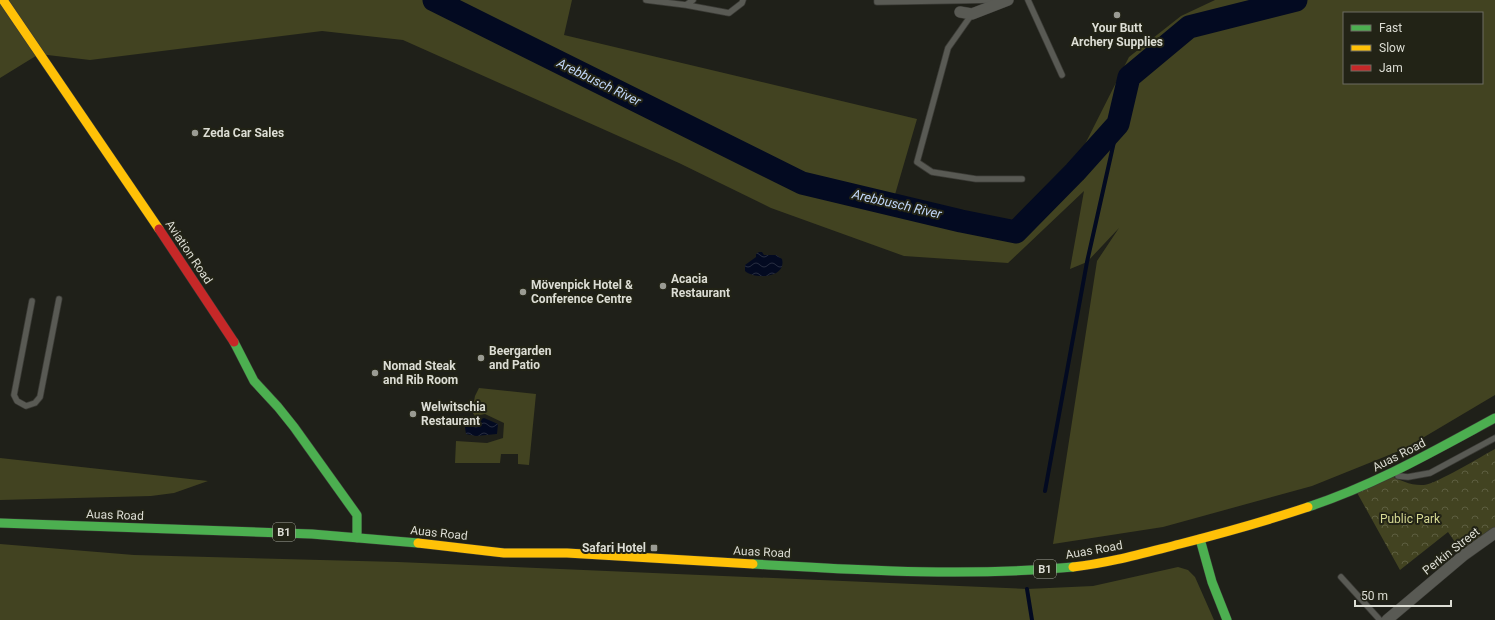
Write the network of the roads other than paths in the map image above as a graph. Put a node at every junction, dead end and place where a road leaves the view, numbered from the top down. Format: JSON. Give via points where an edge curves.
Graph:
{"nodes":[{"id":1,"x":646,"y":0,"type":"edge"},
{"id":2,"x":693,"y":0,"type":"edge"},
{"id":3,"x":743,"y":0,"type":"edge"},
{"id":4,"x":877,"y":0,"type":"edge"},
{"id":5,"x":994,"y":0,"type":"edge"},
{"id":6,"x":1008,"y":0,"type":"edge"},
{"id":7,"x":1028,"y":0,"type":"edge"},
{"id":8,"x":4,"y":1,"type":"edge"},
{"id":9,"x":686,"y":5,"type":"junction"},
{"id":10,"x":960,"y":12,"type":"dead end"},
{"id":11,"x":972,"y":14,"type":"junction"},
{"id":12,"x":1062,"y":75,"type":"dead end"},
{"id":13,"x":1022,"y":179,"type":"dead end"},
{"id":14,"x":59,"y":299,"type":"dead end"},
{"id":15,"x":32,"y":301,"type":"dead end"},
{"id":16,"x":1495,"y":418,"type":"edge"},
{"id":17,"x":1495,"y":438,"type":"edge"},
{"id":18,"x":1389,"y":475,"type":"junction"},
{"id":19,"x":0,"y":523,"type":"edge"},
{"id":20,"x":1495,"y":533,"type":"edge"},
{"id":21,"x":357,"y":538,"type":"junction"},
{"id":22,"x":1200,"y":539,"type":"junction"},
{"id":23,"x":1341,"y":577,"type":"dead end"},
{"id":24,"x":1227,"y":620,"type":"edge"},
{"id":25,"x":1380,"y":620,"type":"edge"},
{"id":26,"x":1387,"y":620,"type":"edge"}],
"edges":[{"from":1,"to":9,"type":"lane"},
{"from":2,"to":9,"type":"lane"},
{"from":3,"to":9,"type":"lane","via":[[729,13]]},
{"from":4,"to":5,"type":"lane"},
{"from":6,"to":11,"type":"street"},
{"from":7,"to":12,"type":"lane"},
{"from":8,"to":21,"type":"main road","name":"Aviation Road","via":[[231,335],[254,381],[294,427],[357,515]]},
{"from":10,"to":11,"type":"street"},
{"from":11,"to":13,"type":"lane","via":[[948,48],[917,162],[932,172],[976,179]]},
{"from":14,"to":15,"type":"lane","via":[[40,397],[35,403],[26,406],[17,401],[14,395]]},
{"from":16,"to":18,"type":"main road","name":"Auas Road","number":"B1"},
{"from":17,"to":18,"type":"lane","via":[[1430,473],[1408,477]]},
{"from":18,"to":22,"type":"main road","name":"Auas Road","number":"B1","via":[[1300,510]]},
{"from":19,"to":21,"type":"main road","name":"Auas Road","number":"B1","via":[[269,532]]},
{"from":20,"to":26,"type":"street","name":"Perkin Street","via":[[1464,555]]},
{"from":21,"to":22,"type":"main road","name":"Auas Road","number":"B1","via":[[504,553],[891,571],[999,572],[1096,564]]},
{"from":22,"to":24,"type":"main road","via":[[1212,582]]},
{"from":23,"to":25,"type":"lane"}]}
